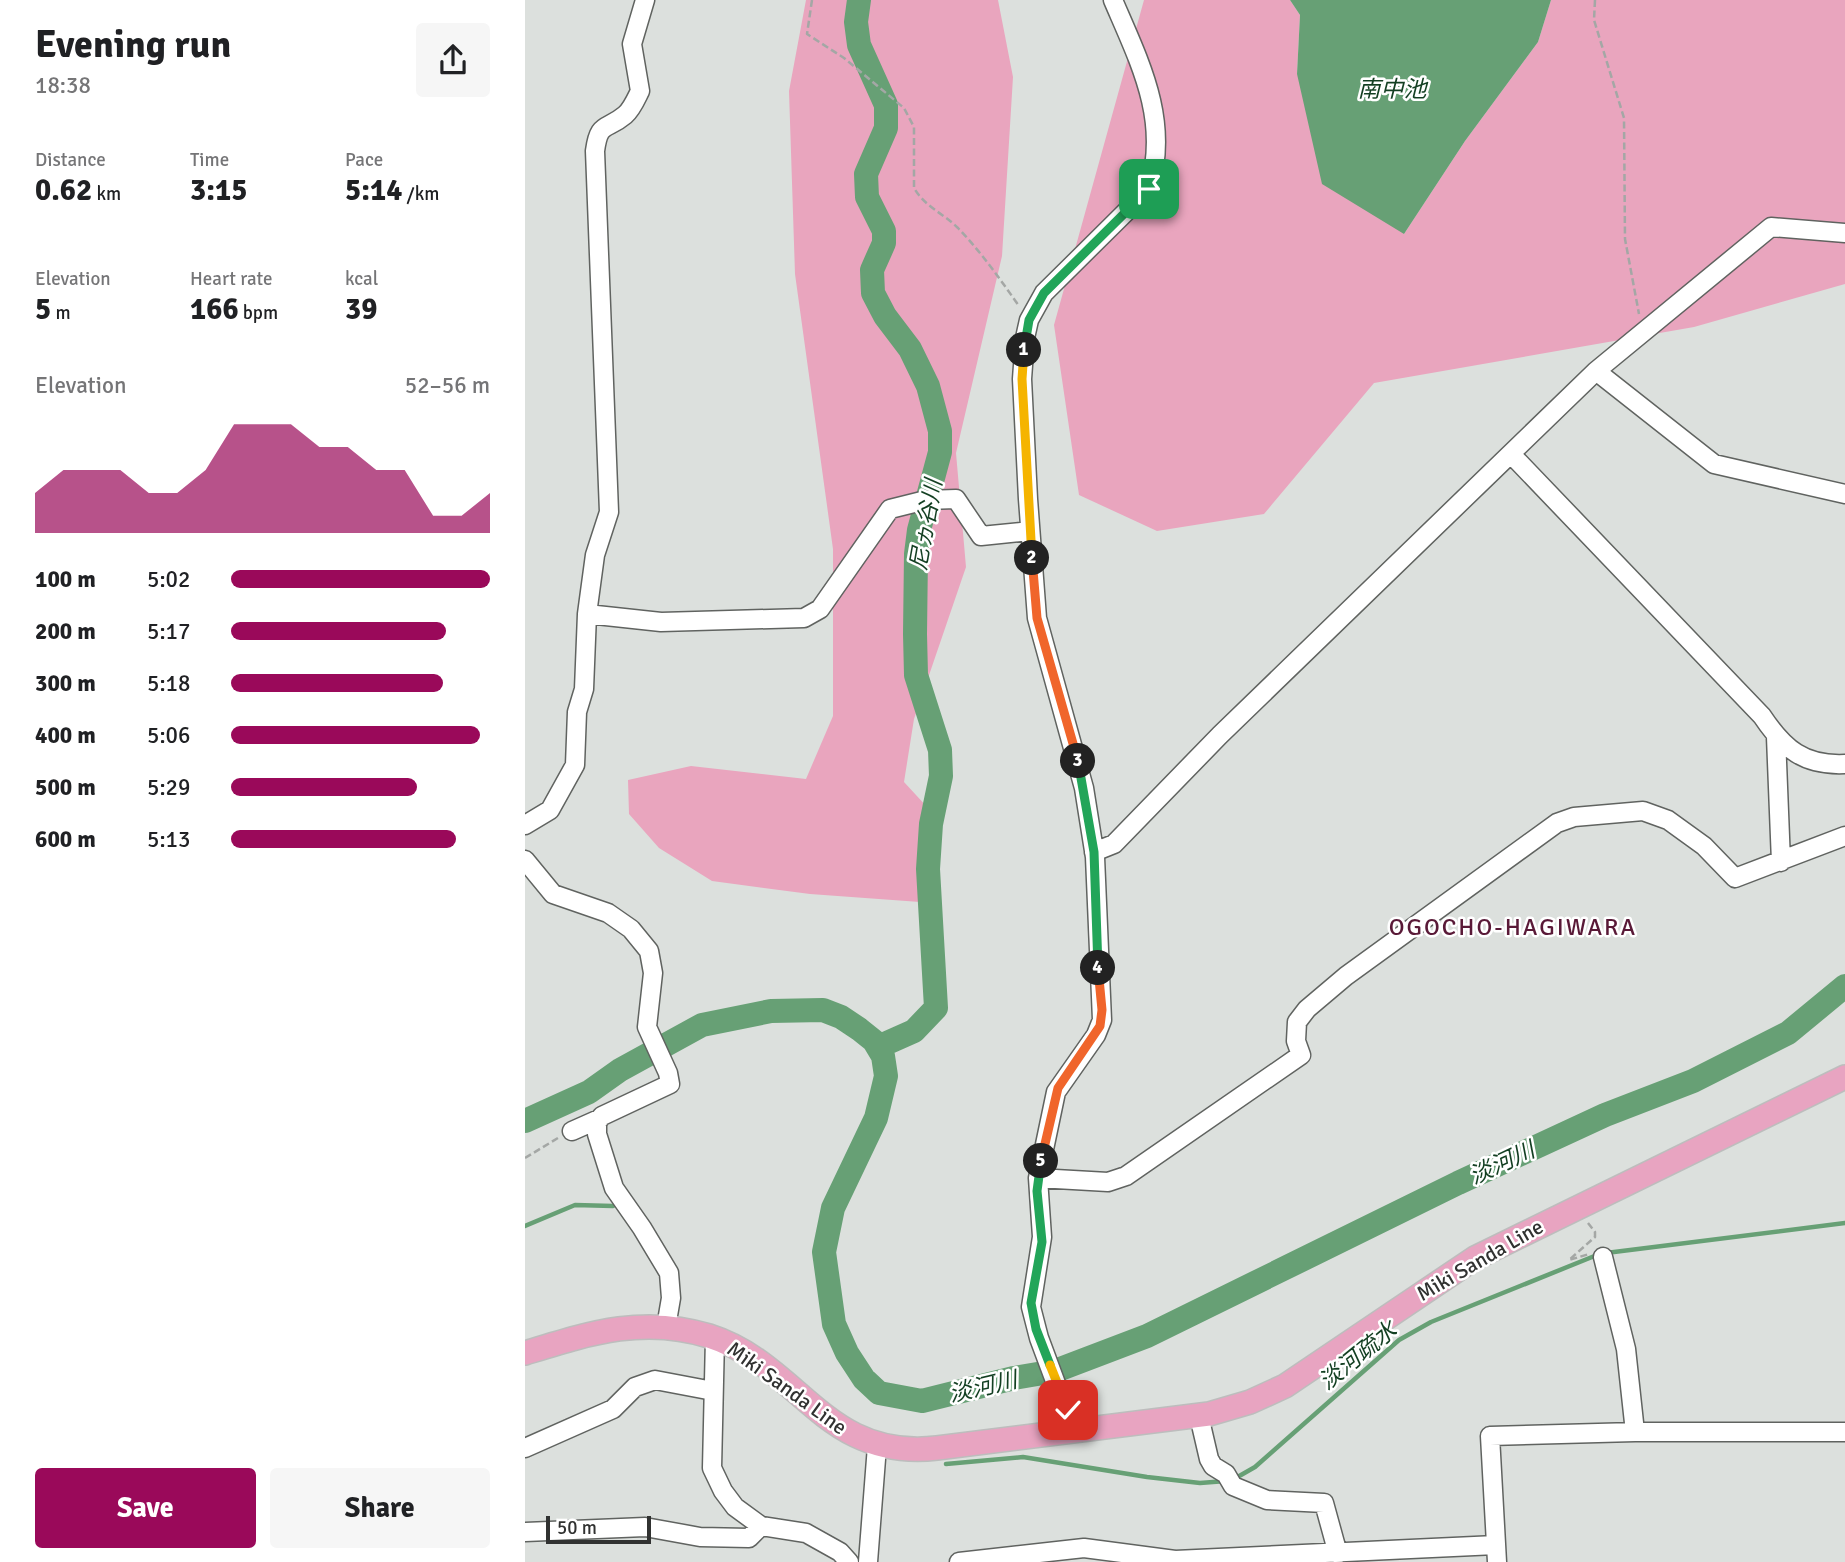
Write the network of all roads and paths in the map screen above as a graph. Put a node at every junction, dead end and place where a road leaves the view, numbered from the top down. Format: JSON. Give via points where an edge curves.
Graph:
{"nodes":[{"id":1,"x":645,"y":0,"type":"edge"},
{"id":2,"x":812,"y":0,"type":"edge"},
{"id":3,"x":1113,"y":0,"type":"edge"},
{"id":4,"x":1595,"y":0,"type":"edge"},
{"id":5,"x":1845,"y":233,"type":"edge"},
{"id":6,"x":1029,"y":320,"type":"junction"},
{"id":7,"x":1642,"y":331,"type":"junction"},
{"id":8,"x":1596,"y":371,"type":"junction"},
{"id":9,"x":1511,"y":453,"type":"junction"},
{"id":10,"x":1845,"y":494,"type":"edge"},
{"id":11,"x":1030,"y":531,"type":"junction"},
{"id":12,"x":587,"y":614,"type":"junction"},
{"id":13,"x":1776,"y":737,"type":"junction"},
{"id":14,"x":1845,"y":764,"type":"edge"},
{"id":15,"x":525,"y":825,"type":"edge"},
{"id":16,"x":1845,"y":836,"type":"edge"},
{"id":17,"x":1094,"y":852,"type":"junction"},
{"id":18,"x":525,"y":860,"type":"edge"},
{"id":19,"x":1781,"y":862,"type":"junction"},
{"id":20,"x":1845,"y":1077,"type":"edge"},
{"id":21,"x":586,"y":1124,"type":"junction"},
{"id":22,"x":525,"y":1158,"type":"edge"},
{"id":23,"x":1038,"y":1178,"type":"junction"},
{"id":24,"x":1577,"y":1207,"type":"junction"},
{"id":25,"x":1597,"y":1255,"type":"joint"},
{"id":26,"x":662,"y":1327,"type":"junction"},
{"id":27,"x":715,"y":1338,"type":"junction"},
{"id":28,"x":525,"y":1353,"type":"edge"},
{"id":29,"x":713,"y":1391,"type":"junction"},
{"id":30,"x":1199,"y":1416,"type":"junction"},
{"id":31,"x":1071,"y":1421,"type":"junction"},
{"id":32,"x":1634,"y":1423,"type":"junction"},
{"id":33,"x":1845,"y":1432,"type":"edge"},
{"id":34,"x":877,"y":1446,"type":"junction"},
{"id":35,"x":525,"y":1448,"type":"edge"},
{"id":36,"x":761,"y":1526,"type":"junction"},
{"id":37,"x":525,"y":1532,"type":"edge"},
{"id":38,"x":1338,"y":1554,"type":"junction"},
{"id":39,"x":1497,"y":1554,"type":"edge"},
{"id":40,"x":1174,"y":1561,"type":"edge"},
{"id":41,"x":849,"y":1562,"type":"edge"},
{"id":42,"x":868,"y":1562,"type":"edge"},
{"id":43,"x":959,"y":1562,"type":"edge"}],
"edges":[{"from":1,"to":12,"type":"street","via":[[632,44],[640,91],[625,115],[597,135],[595,152],[609,512],[595,555]]},
{"from":2,"to":6,"type":"path","via":[[807,34],[904,108],[914,127],[914,188],[918,196],[956,226]]},
{"from":3,"to":6,"type":"street","via":[[1157,121],[1155,169],[1149,189],[1044,293]]},
{"from":4,"to":7,"type":"path","via":[[1594,20],[1624,118],[1625,239]]},
{"from":5,"to":7,"type":"street","via":[[1771,227]]},
{"from":6,"to":11,"type":"street","via":[[1022,379]]},
{"from":7,"to":8,"type":"street"},
{"from":8,"to":9,"type":"street"},
{"from":8,"to":10,"type":"street","via":[[1714,464]]},
{"from":9,"to":13,"type":"street","via":[[1762,716]]},
{"from":9,"to":17,"type":"street","via":[[1114,844]]},
{"from":11,"to":12,"type":"street","via":[[981,536],[956,499],[926,500],[890,509],[820,609],[804,618],[661,622]]},
{"from":11,"to":17,"type":"street","via":[[1037,618],[1083,779]]},
{"from":12,"to":15,"type":"street","via":[[575,765],[550,810]]},
{"from":13,"to":14,"type":"street","via":[[1789,751],[1825,765]]},
{"from":13,"to":19,"type":"street"},
{"from":16,"to":19,"type":"street"},
{"from":17,"to":23,"type":"street","via":[[1102,1020],[1056,1092]]},
{"from":18,"to":21,"type":"street","via":[[553,894],[608,913],[631,929],[649,951],[653,973],[647,1027],[670,1084]]},
{"from":19,"to":23,"type":"street","via":[[1735,878],[1704,846],[1643,811],[1557,822],[1346,976],[1297,1022],[1301,1055],[1147,1163],[1113,1181]]},
{"from":20,"to":24,"type":"main road","name":"Miki Sanda Line"},
{"from":21,"to":22,"type":"path"},
{"from":21,"to":26,"type":"street","via":[[597,1134],[614,1188],[669,1273],[671,1298]]},
{"from":23,"to":31,"type":"street","via":[[1042,1237],[1031,1303]]},
{"from":24,"to":25,"type":"path","via":[[1595,1236],[1569,1260]]},
{"from":24,"to":30,"type":"main road","name":"Miki Sanda Line","via":[[1465,1264],[1285,1386],[1243,1405]]},
{"from":25,"to":32,"type":"street","via":[[1626,1349]]},
{"from":26,"to":27,"type":"main road","name":"Miki Sanda Line"},
{"from":26,"to":28,"type":"main road","name":"Miki Sanda Line","via":[[630,1326]]},
{"from":27,"to":29,"type":"street"},
{"from":27,"to":34,"type":"main road","name":"Miki Sanda Line","via":[[744,1352],[841,1429]]},
{"from":29,"to":35,"type":"street","via":[[655,1380],[635,1387],[613,1409]]},
{"from":29,"to":36,"type":"street","via":[[712,1468],[735,1507]]},
{"from":30,"to":31,"type":"main road","name":"Miki Sanda Line"},
{"from":30,"to":38,"type":"street","via":[[1209,1459],[1230,1481],[1267,1500],[1324,1503]]},
{"from":31,"to":34,"type":"main road","name":"Miki Sanda Line","via":[[928,1449]]},
{"from":32,"to":33,"type":"street"},
{"from":32,"to":39,"type":"street","via":[[1490,1436]]},
{"from":34,"to":42,"type":"street"},
{"from":36,"to":37,"type":"street","via":[[749,1538],[700,1537],[645,1527]]},
{"from":36,"to":41,"type":"street","via":[[806,1533]]},
{"from":38,"to":39,"type":"street"},
{"from":38,"to":40,"type":"street"},
{"from":40,"to":43,"type":"street","via":[[1084,1548]]}]}
